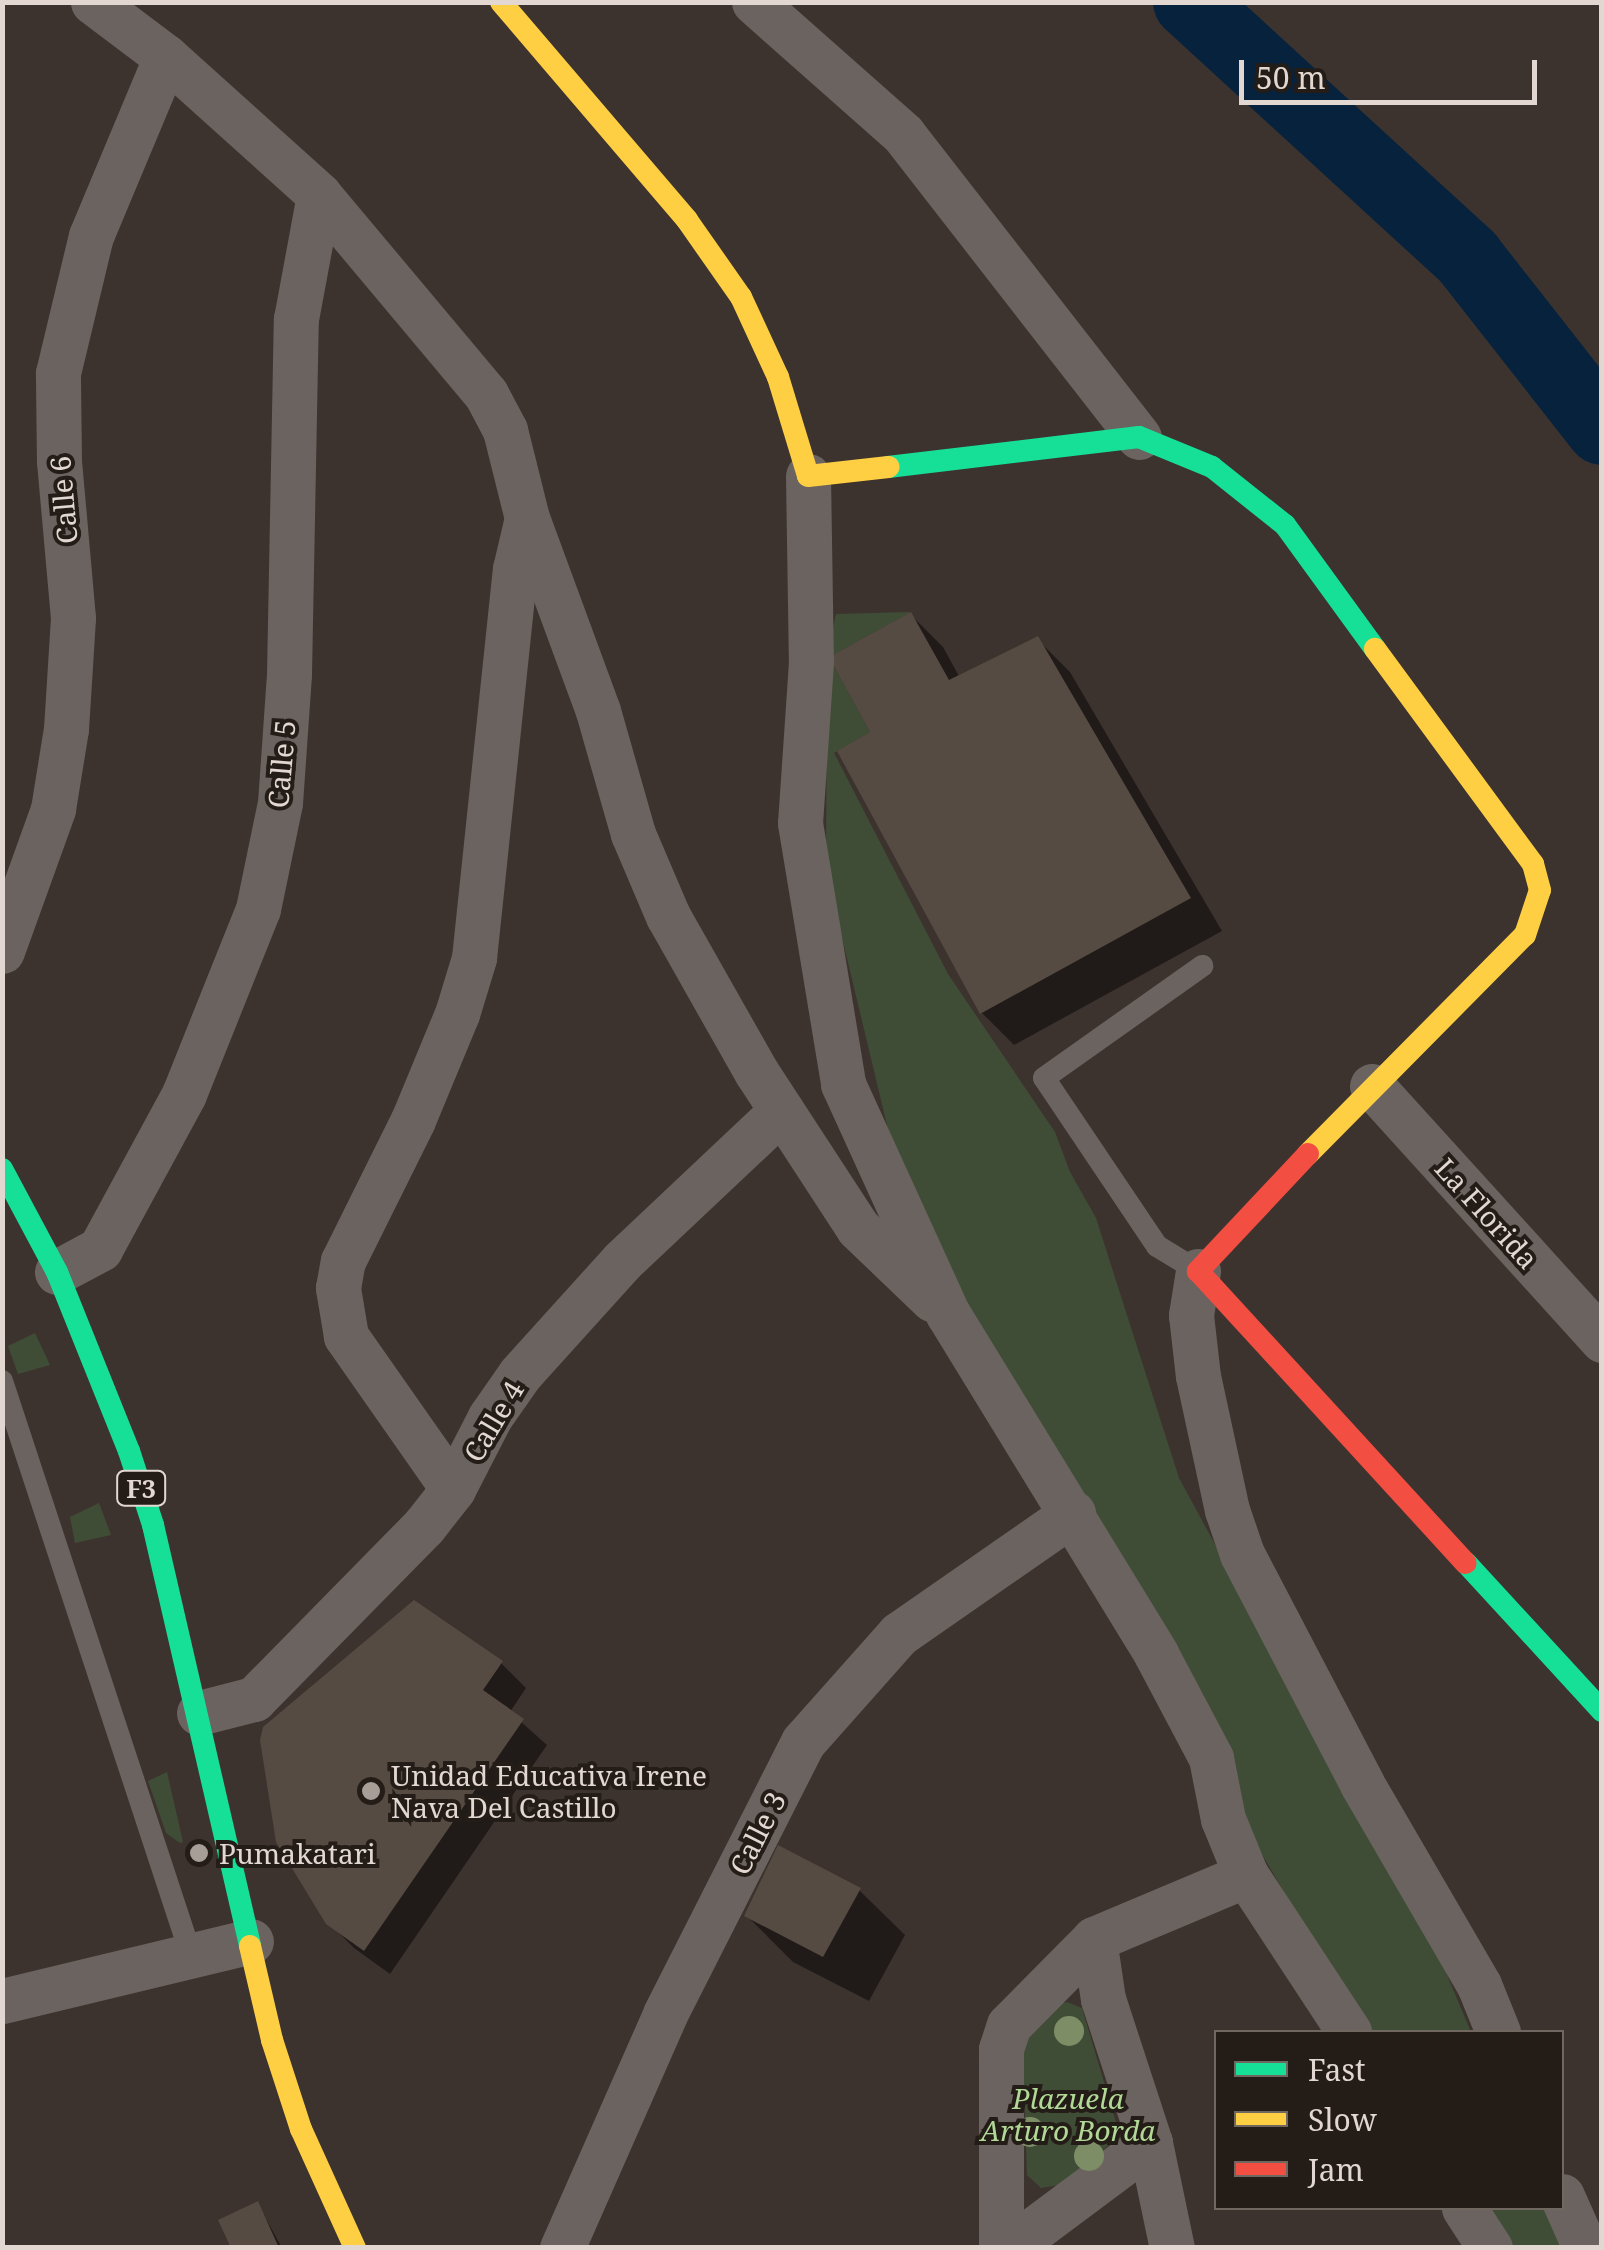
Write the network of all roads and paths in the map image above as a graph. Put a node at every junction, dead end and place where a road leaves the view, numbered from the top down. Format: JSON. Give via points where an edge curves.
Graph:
{"nodes":[{"id":1,"x":93,"y":2,"type":"edge"},
{"id":2,"x":501,"y":2,"type":"edge"},
{"id":3,"x":754,"y":2,"type":"edge"},
{"id":4,"x":166,"y":57,"type":"junction"},
{"id":5,"x":319,"y":195,"type":"junction"},
{"id":6,"x":1140,"y":437,"type":"junction"},
{"id":7,"x":808,"y":476,"type":"junction"},
{"id":8,"x":527,"y":518,"type":"junction"},
{"id":9,"x":2,"y":951,"type":"edge"},
{"id":10,"x":1202,"y":966,"type":"dead end"},
{"id":11,"x":1372,"y":1086,"type":"junction"},
{"id":12,"x":782,"y":1111,"type":"junction"},
{"id":13,"x":2,"y":1170,"type":"edge"},
{"id":14,"x":1198,"y":1271,"type":"junction"},
{"id":15,"x":57,"y":1272,"type":"junction"},
{"id":16,"x":948,"y":1314,"type":"junction"},
{"id":17,"x":1602,"y":1340,"type":"edge"},
{"id":18,"x":2,"y":1381,"type":"edge"},
{"id":19,"x":453,"y":1489,"type":"junction"},
{"id":20,"x":1072,"y":1513,"type":"junction"},
{"id":21,"x":1602,"y":1712,"type":"edge"},
{"id":22,"x":199,"y":1713,"type":"junction"},
{"id":23,"x":1246,"y":1875,"type":"junction"},
{"id":24,"x":1094,"y":1939,"type":"junction"},
{"id":25,"x":250,"y":1941,"type":"junction"},
{"id":26,"x":191,"y":1955,"type":"junction"},
{"id":27,"x":2,"y":2001,"type":"edge"},
{"id":28,"x":1349,"y":2030,"type":"edge"},
{"id":29,"x":1497,"y":2030,"type":"edge"},
{"id":30,"x":1150,"y":2143,"type":"junction"},
{"id":31,"x":1564,"y":2201,"type":"edge"},
{"id":32,"x":1465,"y":2210,"type":"edge"},
{"id":33,"x":355,"y":2248,"type":"edge"},
{"id":34,"x":562,"y":2248,"type":"edge"},
{"id":35,"x":1000,"y":2248,"type":"edge"},
{"id":36,"x":1010,"y":2248,"type":"edge"},
{"id":37,"x":1172,"y":2248,"type":"edge"},
{"id":38,"x":1490,"y":2248,"type":"edge"},
{"id":39,"x":1585,"y":2248,"type":"edge"}],
"edges":[{"from":1,"to":4,"type":"street"},
{"from":2,"to":7,"type":"main road","via":[[686,220],[741,298],[778,377]]},
{"from":3,"to":6,"type":"street","via":[[903,134]]},
{"from":4,"to":5,"type":"street"},
{"from":4,"to":9,"type":"street","name":"Calle 6","via":[[92,236],[62,354],[58,461],[73,618],[66,729],[53,808]]},
{"from":5,"to":8,"type":"street","via":[[486,394],[505,430]]},
{"from":5,"to":15,"type":"street","name":"Calle 5","via":[[296,319],[280,803],[258,909],[184,1094],[100,1249]]},
{"from":6,"to":7,"type":"main road"},
{"from":6,"to":11,"type":"main road","via":[[1212,467],[1285,525],[1533,864],[1540,890],[1524,935]]},
{"from":7,"to":16,"type":"street","via":[[811,662],[800,822],[842,1084]]},
{"from":8,"to":12,"type":"street","via":[[598,711],[633,834],[668,916]]},
{"from":8,"to":19,"type":"street","via":[[515,570],[474,958],[458,1014],[343,1261],[338,1288],[346,1336]]},
{"from":10,"to":14,"type":"lane","via":[[1044,1078],[1157,1246]]},
{"from":11,"to":14,"type":"main road"},
{"from":11,"to":17,"type":"street","name":"La Florida"},
{"from":12,"to":16,"type":"street","via":[[858,1228]]},
{"from":12,"to":19,"type":"street","name":"Calle 4","via":[[622,1261],[520,1374]]},
{"from":13,"to":15,"type":"main road","number":"F3"},
{"from":14,"to":21,"type":"main road"},
{"from":14,"to":29,"type":"street","via":[[1191,1315],[1198,1376],[1242,1554],[1362,1784],[1480,1985]]},
{"from":15,"to":22,"type":"main road","number":"F3","via":[[153,1525]]},
{"from":16,"to":20,"type":"street"},
{"from":18,"to":26,"type":"lane"},
{"from":19,"to":22,"type":"street","name":"Calle 4","via":[[254,1700]]},
{"from":20,"to":23,"type":"street","via":[[1211,1758],[1223,1818]]},
{"from":20,"to":34,"type":"street","name":"Calle 3","via":[[899,1634],[803,1742],[665,2014]]},
{"from":22,"to":25,"type":"main road","number":"F3"},
{"from":23,"to":24,"type":"street"},
{"from":23,"to":28,"type":"street"},
{"from":24,"to":30,"type":"street","via":[[1102,2000]]},
{"from":24,"to":35,"type":"street","via":[[1009,2024],[1001,2048]]},
{"from":25,"to":26,"type":"street"},
{"from":25,"to":33,"type":"main road","number":"F3","via":[[301,2129]]},
{"from":26,"to":27,"type":"street"},
{"from":30,"to":36,"type":"street"},
{"from":30,"to":37,"type":"street"},
{"from":31,"to":39,"type":"street"},
{"from":32,"to":38,"type":"street"}]}
